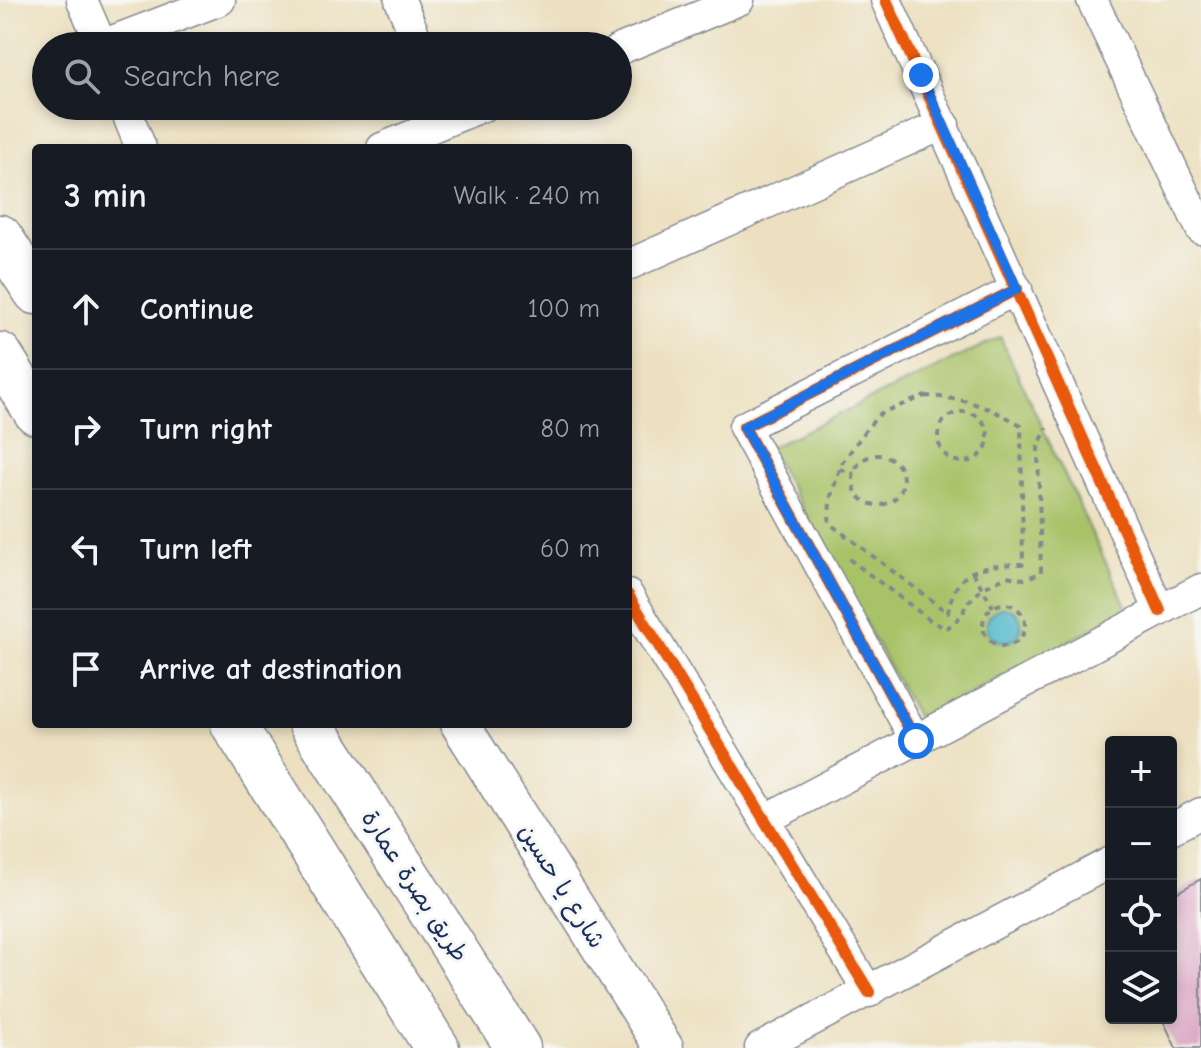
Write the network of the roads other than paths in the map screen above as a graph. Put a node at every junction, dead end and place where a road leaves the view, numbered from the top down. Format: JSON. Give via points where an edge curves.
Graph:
{"nodes":[{"id":1,"x":82,"y":0,"type":"edge"},
{"id":2,"x":220,"y":0,"type":"edge"},
{"id":3,"x":400,"y":0,"type":"edge"},
{"id":4,"x":739,"y":0,"type":"edge"},
{"id":5,"x":886,"y":0,"type":"edge"},
{"id":6,"x":1092,"y":0,"type":"edge"},
{"id":7,"x":691,"y":9,"type":"edge"},
{"id":8,"x":96,"y":32,"type":"edge"},
{"id":9,"x":138,"y":32,"type":"edge"},
{"id":10,"x":413,"y":32,"type":"edge"},
{"id":11,"x":632,"y":42,"type":"edge"},
{"id":12,"x":130,"y":120,"type":"edge"},
{"id":13,"x":434,"y":120,"type":"edge"},
{"id":14,"x":944,"y":124,"type":"junction"},
{"id":15,"x":139,"y":144,"type":"edge"},
{"id":16,"x":389,"y":144,"type":"edge"},
{"id":17,"x":1201,"y":229,"type":"edge"},
{"id":18,"x":0,"y":237,"type":"edge"},
{"id":19,"x":632,"y":263,"type":"edge"},
{"id":20,"x":32,"y":286,"type":"edge"},
{"id":21,"x":1017,"y":289,"type":"junction"},
{"id":22,"x":0,"y":355,"type":"edge"},
{"id":23,"x":32,"y":406,"type":"edge"},
{"id":24,"x":1201,"y":589,"type":"edge"},
{"id":25,"x":632,"y":601,"type":"edge"},
{"id":26,"x":1160,"y":611,"type":"junction"},
{"id":27,"x":236,"y":728,"type":"edge"},
{"id":28,"x":314,"y":728,"type":"edge"},
{"id":29,"x":463,"y":728,"type":"edge"},
{"id":30,"x":916,"y":741,"type":"junction"},
{"id":31,"x":1201,"y":813,"type":"edge"},
{"id":32,"x":766,"y":819,"type":"junction"},
{"id":33,"x":1177,"y":826,"type":"edge"},
{"id":34,"x":1105,"y":865,"type":"edge"},
{"id":35,"x":869,"y":992,"type":"junction"},
{"id":36,"x":437,"y":1048,"type":"edge"},
{"id":37,"x":518,"y":1048,"type":"edge"},
{"id":38,"x":664,"y":1048,"type":"edge"},
{"id":39,"x":760,"y":1048,"type":"edge"}],
"edges":[{"from":1,"to":8,"type":"street"},
{"from":2,"to":9,"type":"street"},
{"from":3,"to":10,"type":"street"},
{"from":4,"to":7,"type":"street"},
{"from":5,"to":14,"type":"street"},
{"from":6,"to":17,"type":"street"},
{"from":7,"to":11,"type":"street"},
{"from":12,"to":15,"type":"street"},
{"from":13,"to":16,"type":"street"},
{"from":14,"to":19,"type":"street"},
{"from":14,"to":21,"type":"street"},
{"from":18,"to":20,"type":"highway"},
{"from":21,"to":26,"type":"street"},
{"from":21,"to":30,"type":"street","via":[[744,427]]},
{"from":22,"to":23,"type":"highway"},
{"from":24,"to":26,"type":"street"},
{"from":25,"to":32,"type":"street"},
{"from":26,"to":30,"type":"street"},
{"from":27,"to":36,"type":"highway"},
{"from":28,"to":37,"type":"highway","name":"طريق بصرة عمارة"},
{"from":29,"to":38,"type":"main road","name":"شارع يا حسين"},
{"from":30,"to":32,"type":"street"},
{"from":31,"to":33,"type":"street"},
{"from":32,"to":35,"type":"street"},
{"from":34,"to":35,"type":"street"},
{"from":35,"to":39,"type":"street"}]}
